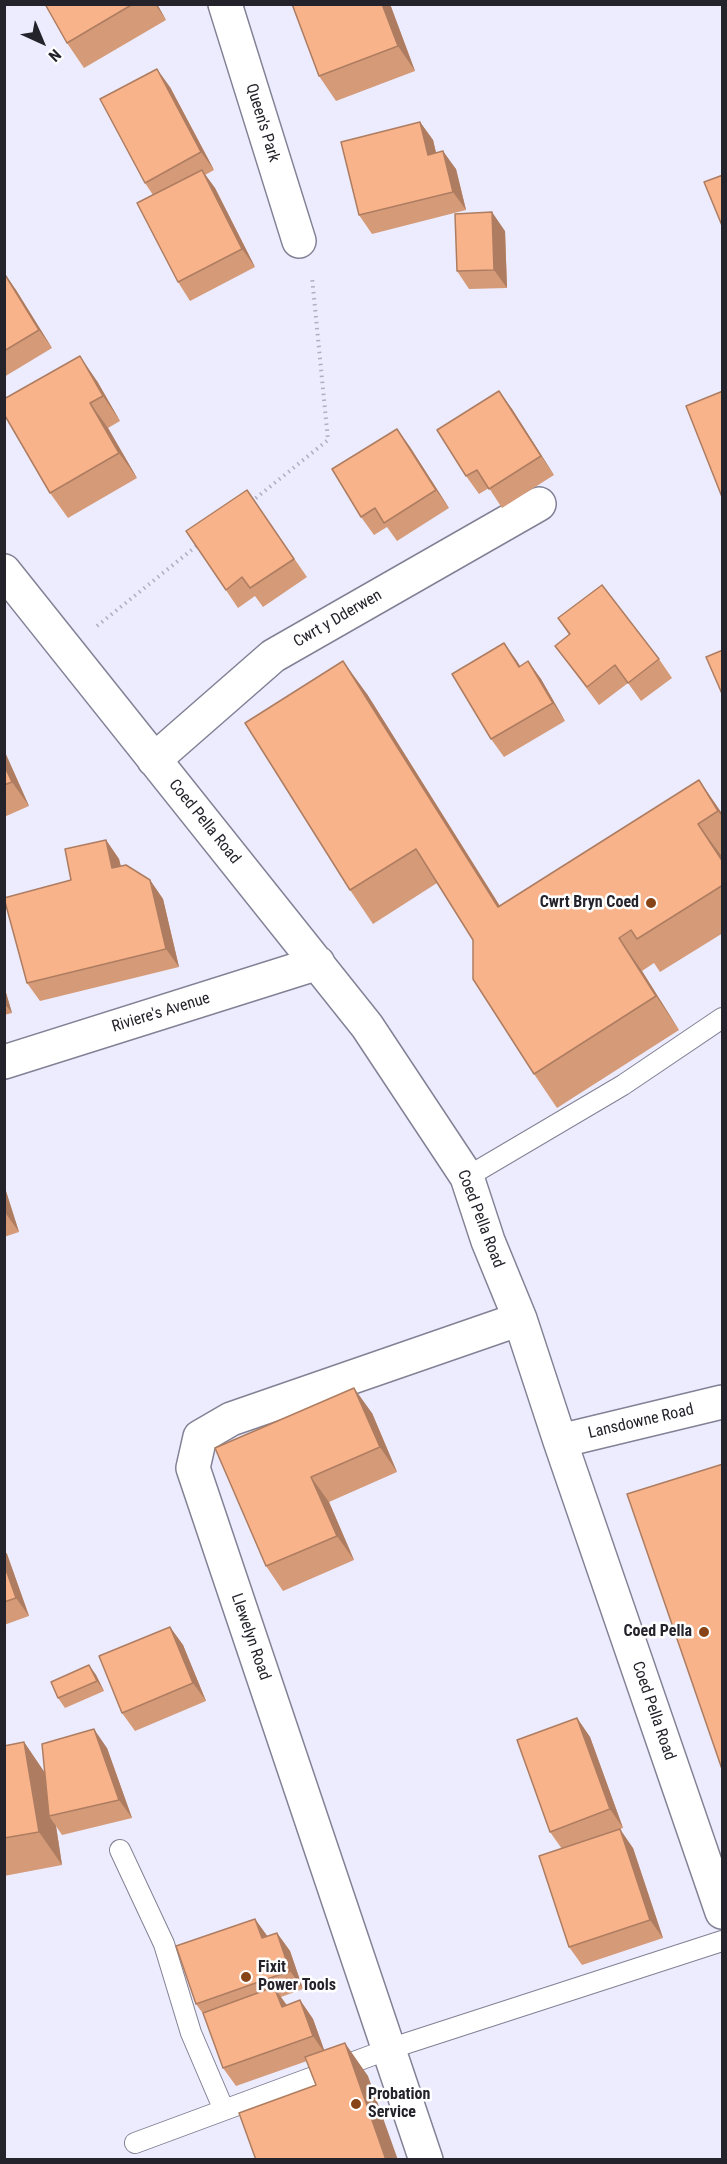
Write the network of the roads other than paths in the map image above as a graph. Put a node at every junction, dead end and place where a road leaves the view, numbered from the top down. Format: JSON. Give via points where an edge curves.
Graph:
{"nodes":[{"id":1,"x":225,"y":4,"type":"edge"},
{"id":2,"x":299,"y":241,"type":"road end"},
{"id":3,"x":539,"y":504,"type":"dead end"},
{"id":4,"x":8,"y":583,"type":"edge"},
{"id":5,"x":154,"y":760,"type":"junction"},
{"id":6,"x":318,"y":963,"type":"junction"},
{"id":7,"x":723,"y":1018,"type":"edge"},
{"id":8,"x":4,"y":1062,"type":"edge"},
{"id":9,"x":467,"y":1177,"type":"junction"},
{"id":10,"x":520,"y":1319,"type":"junction"},
{"id":11,"x":723,"y":1402,"type":"edge"},
{"id":12,"x":560,"y":1441,"type":"junction"},
{"id":13,"x":120,"y":1850,"type":"dead end"},
{"id":14,"x":723,"y":1912,"type":"edge"},
{"id":15,"x":723,"y":1941,"type":"edge"},
{"id":16,"x":389,"y":2049,"type":"junction"},
{"id":17,"x":224,"y":2110,"type":"junction"},
{"id":18,"x":135,"y":2143,"type":"dead end"},
{"id":19,"x":426,"y":2160,"type":"edge"}],
"edges":[{"from":1,"to":2,"type":"street","name":"Queen's Park"},
{"from":3,"to":5,"type":"street","name":"Cwrt y Dderwen","via":[[273,656]]},
{"from":4,"to":5,"type":"street","name":"Coed Pella Road"},
{"from":5,"to":6,"type":"street","name":"Coed Pella Road"},
{"from":6,"to":8,"type":"street","name":"Riviere's Avenue"},
{"from":6,"to":9,"type":"street","name":"Coed Pella Road","via":[[367,1026]]},
{"from":7,"to":9,"type":"lane","via":[[623,1085]]},
{"from":9,"to":10,"type":"street","name":"Coed Pella Road"},
{"from":10,"to":12,"type":"street","name":"Coed Pella Road"},
{"from":10,"to":16,"type":"street","name":"Llewelyn Road","via":[[231,1419],[200,1437],[194,1468]]},
{"from":11,"to":12,"type":"street","name":"Lansdowne Road"},
{"from":12,"to":14,"type":"street","name":"Coed Pella Road"},
{"from":13,"to":17,"type":"lane","via":[[164,1944],[190,2033]]},
{"from":15,"to":16,"type":"lane"},
{"from":16,"to":17,"type":"lane"},
{"from":16,"to":19,"type":"street","name":"Llewelyn Road"},
{"from":17,"to":18,"type":"lane"}]}
